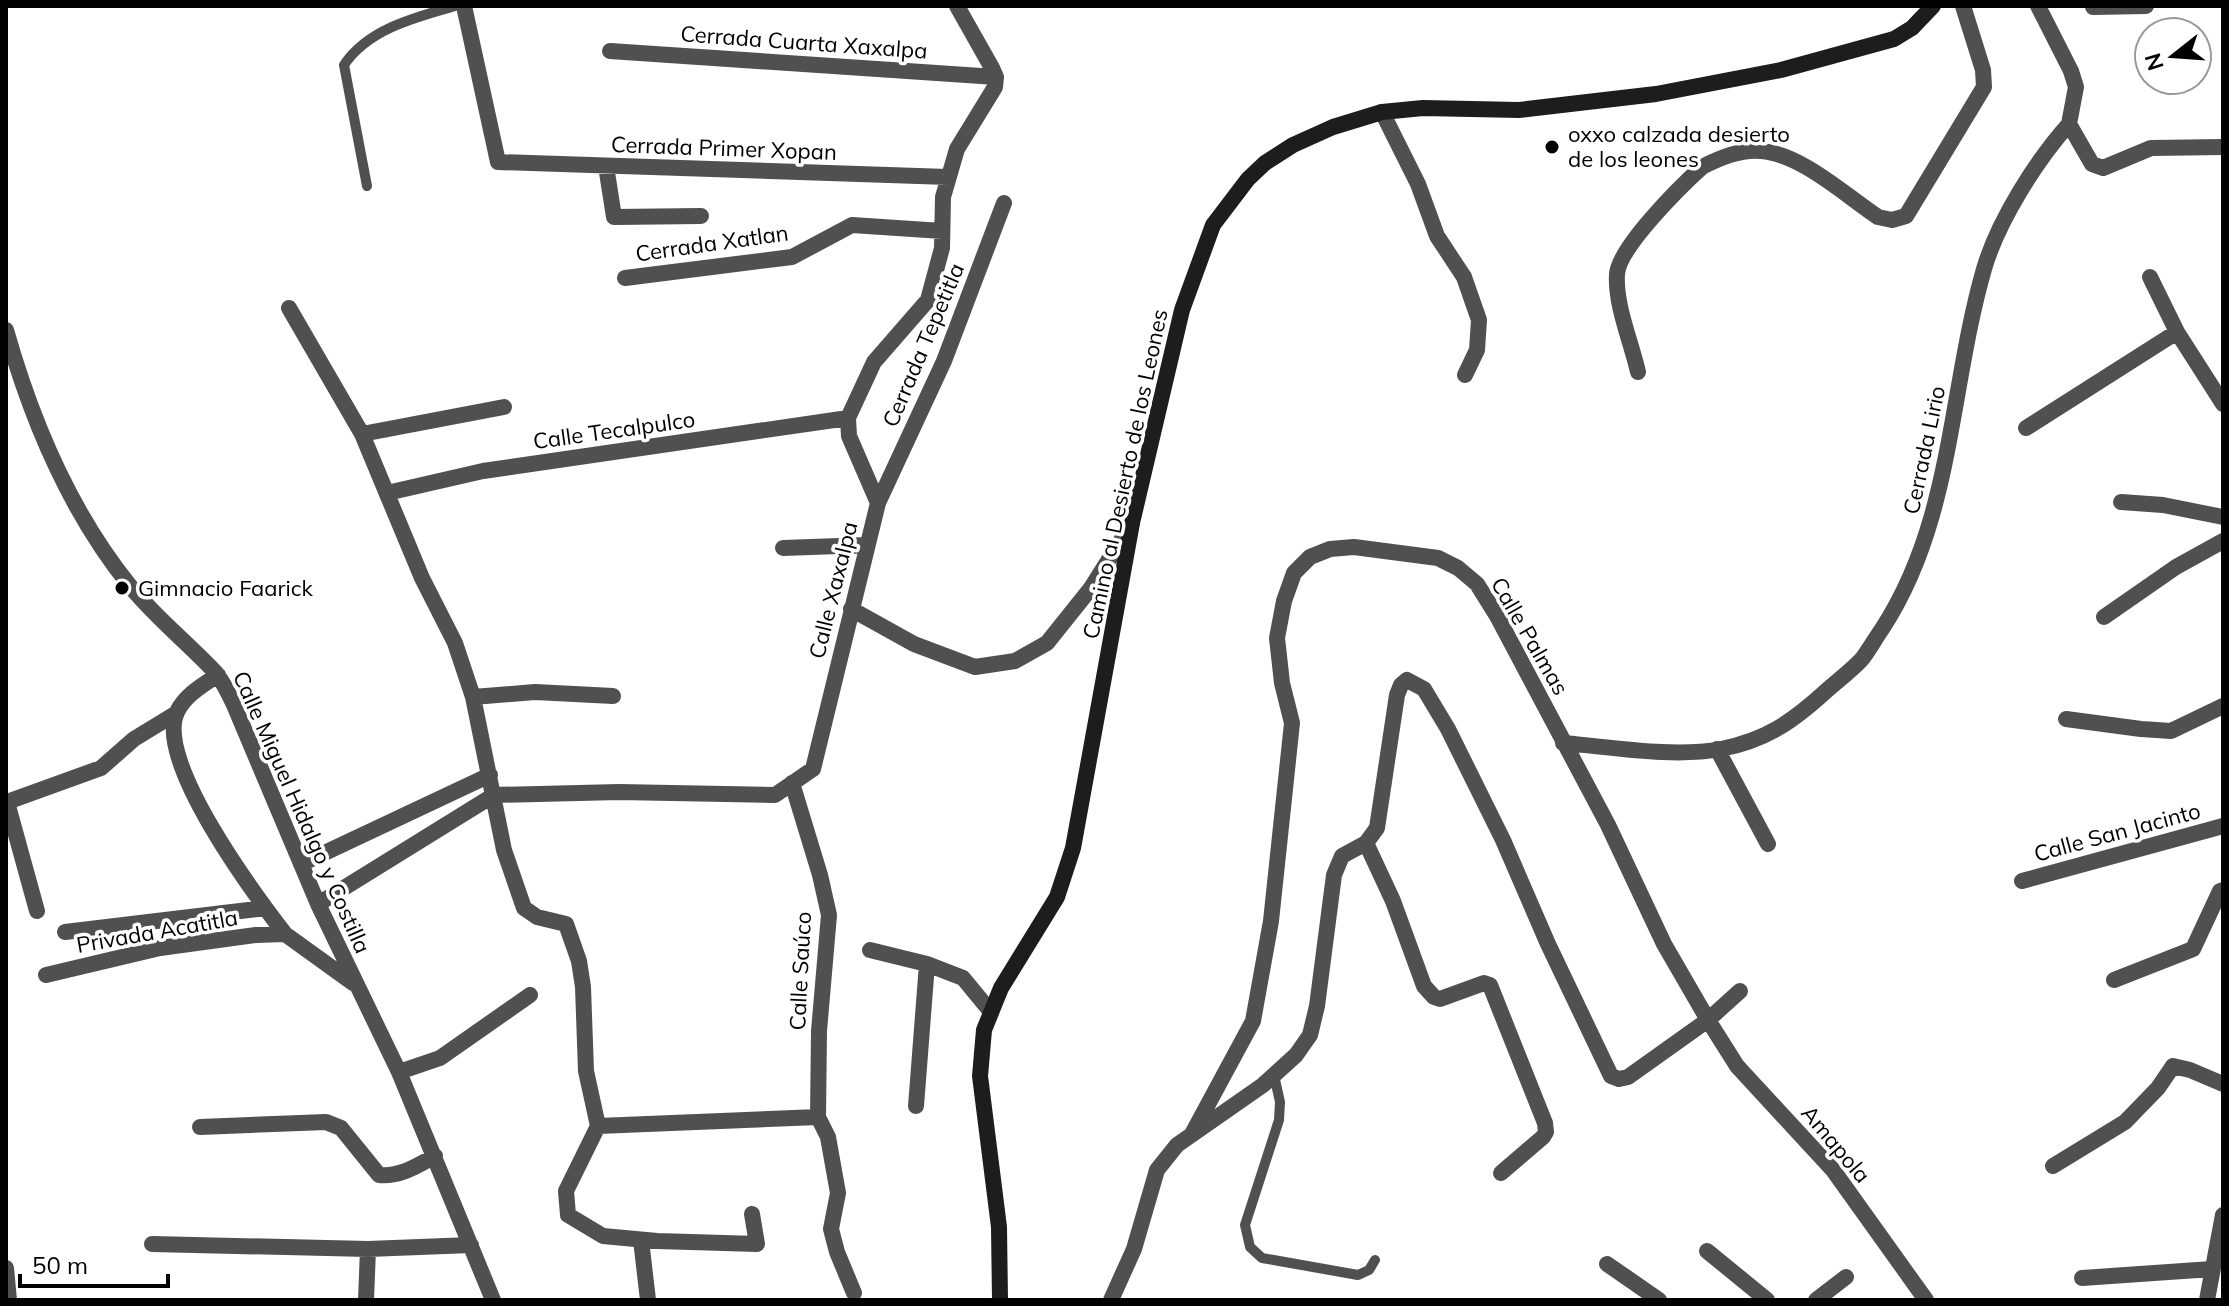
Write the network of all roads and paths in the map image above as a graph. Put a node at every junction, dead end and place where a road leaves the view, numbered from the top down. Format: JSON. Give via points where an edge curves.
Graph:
{"nodes":[{"id":1,"x":455,"y":6,"type":"edge"},
{"id":2,"x":464,"y":6,"type":"edge"},
{"id":3,"x":957,"y":6,"type":"edge"},
{"id":4,"x":1933,"y":6,"type":"edge"},
{"id":5,"x":1963,"y":6,"type":"edge"},
{"id":6,"x":2038,"y":6,"type":"edge"},
{"id":7,"x":2137,"y":6,"type":"edge"},
{"id":8,"x":2146,"y":6,"type":"edge"},
{"id":9,"x":2093,"y":7,"type":"edge"},
{"id":10,"x":610,"y":51,"type":"dead end"},
{"id":11,"x":996,"y":77,"type":"junction"},
{"id":12,"x":1382,"y":112,"type":"junction"},
{"id":13,"x":2069,"y":124,"type":"junction"},
{"id":14,"x":2223,"y":147,"type":"edge"},
{"id":15,"x":606,"y":166,"type":"junction"},
{"id":16,"x":948,"y":177,"type":"junction"},
{"id":17,"x":367,"y":186,"type":"dead end"},
{"id":18,"x":1004,"y":203,"type":"dead end"},
{"id":19,"x":701,"y":216,"type":"dead end"},
{"id":20,"x":942,"y":231,"type":"junction"},
{"id":21,"x":2150,"y":277,"type":"dead end"},
{"id":22,"x":625,"y":278,"type":"dead end"},
{"id":23,"x":289,"y":308,"type":"dead end"},
{"id":24,"x":6,"y":330,"type":"edge"},
{"id":25,"x":2177,"y":332,"type":"junction"},
{"id":26,"x":10,"y":364,"type":"edge"},
{"id":27,"x":1638,"y":372,"type":"dead end"},
{"id":28,"x":1465,"y":375,"type":"dead end"},
{"id":29,"x":2223,"y":404,"type":"edge"},
{"id":30,"x":504,"y":407,"type":"dead end"},
{"id":31,"x":848,"y":418,"type":"junction"},
{"id":32,"x":2026,"y":428,"type":"dead end"},
{"id":33,"x":362,"y":434,"type":"junction"},
{"id":34,"x":387,"y":493,"type":"junction"},
{"id":35,"x":2121,"y":502,"type":"dead end"},
{"id":36,"x":878,"y":503,"type":"junction"},
{"id":37,"x":2223,"y":517,"type":"edge"},
{"id":38,"x":1132,"y":523,"type":"junction"},
{"id":39,"x":2223,"y":541,"type":"edge"},
{"id":40,"x":867,"y":545,"type":"junction"},
{"id":41,"x":783,"y":548,"type":"dead end"},
{"id":42,"x":851,"y":609,"type":"junction"},
{"id":43,"x":2104,"y":617,"type":"dead end"},
{"id":44,"x":218,"y":675,"type":"junction"},
{"id":45,"x":613,"y":696,"type":"dead end"},
{"id":46,"x":473,"y":697,"type":"junction"},
{"id":47,"x":2223,"y":706,"type":"edge"},
{"id":48,"x":175,"y":714,"type":"junction"},
{"id":49,"x":2066,"y":719,"type":"dead end"},
{"id":50,"x":1563,"y":743,"type":"junction"},
{"id":51,"x":1717,"y":749,"type":"junction"},
{"id":52,"x":490,"y":775,"type":"junction"},
{"id":53,"x":792,"y":783,"type":"junction"},
{"id":54,"x":494,"y":795,"type":"junction"},
{"id":55,"x":6,"y":802,"type":"edge"},
{"id":56,"x":2223,"y":826,"type":"edge"},
{"id":57,"x":1366,"y":843,"type":"junction"},
{"id":58,"x":1768,"y":844,"type":"dead end"},
{"id":59,"x":301,"y":864,"type":"junction"},
{"id":60,"x":2022,"y":881,"type":"dead end"},
{"id":61,"x":2223,"y":890,"type":"edge"},
{"id":62,"x":318,"y":904,"type":"junction"},
{"id":63,"x":265,"y":908,"type":"junction"},
{"id":64,"x":37,"y":911,"type":"dead end"},
{"id":65,"x":65,"y":932,"type":"dead end"},
{"id":66,"x":285,"y":934,"type":"junction"},
{"id":67,"x":870,"y":950,"type":"dead end"},
{"id":68,"x":927,"y":964,"type":"junction"},
{"id":69,"x":46,"y":975,"type":"dead end"},
{"id":70,"x":2114,"y":980,"type":"dead end"},
{"id":71,"x":357,"y":985,"type":"junction"},
{"id":72,"x":1740,"y":991,"type":"dead end"},
{"id":73,"x":530,"y":995,"type":"dead end"},
{"id":74,"x":991,"y":1012,"type":"junction"},
{"id":75,"x":1708,"y":1020,"type":"junction"},
{"id":76,"x":399,"y":1072,"type":"junction"},
{"id":77,"x":1274,"y":1075,"type":"junction"},
{"id":78,"x":2223,"y":1084,"type":"edge"},
{"id":79,"x":916,"y":1106,"type":"dead end"},
{"id":80,"x":818,"y":1117,"type":"junction"},
{"id":81,"x":598,"y":1126,"type":"junction"},
{"id":82,"x":200,"y":1127,"type":"dead end"},
{"id":83,"x":1192,"y":1134,"type":"junction"},
{"id":84,"x":435,"y":1156,"type":"junction"},
{"id":85,"x":2053,"y":1166,"type":"dead end"},
{"id":86,"x":1501,"y":1173,"type":"dead end"},
{"id":87,"x":752,"y":1214,"type":"dead end"},
{"id":88,"x":2223,"y":1215,"type":"edge"},
{"id":89,"x":641,"y":1240,"type":"junction"},
{"id":90,"x":152,"y":1244,"type":"dead end"},
{"id":91,"x":471,"y":1245,"type":"junction"},
{"id":92,"x":368,"y":1249,"type":"junction"},
{"id":93,"x":1707,"y":1251,"type":"dead end"},
{"id":94,"x":1375,"y":1260,"type":"dead end"},
{"id":95,"x":1607,"y":1264,"type":"dead end"},
{"id":96,"x":6,"y":1268,"type":"edge"},
{"id":97,"x":2212,"y":1269,"type":"junction"},
{"id":98,"x":1846,"y":1277,"type":"dead end"},
{"id":99,"x":2082,"y":1278,"type":"dead end"},
{"id":100,"x":854,"y":1293,"type":"dead end"},
{"id":101,"x":9,"y":1300,"type":"edge"},
{"id":102,"x":366,"y":1300,"type":"edge"},
{"id":103,"x":493,"y":1300,"type":"edge"},
{"id":104,"x":648,"y":1300,"type":"edge"},
{"id":105,"x":1000,"y":1300,"type":"edge"},
{"id":106,"x":1111,"y":1300,"type":"edge"},
{"id":107,"x":1659,"y":1300,"type":"edge"},
{"id":108,"x":1767,"y":1300,"type":"edge"},
{"id":109,"x":1816,"y":1300,"type":"edge"},
{"id":110,"x":1926,"y":1300,"type":"edge"},
{"id":111,"x":2207,"y":1300,"type":"edge"}],
"edges":[{"from":1,"to":17,"type":"lane","via":[[401,22],[352,52],[344,65]]},
{"from":2,"to":15,"type":"street","name":"Cerrada Primer Xopan","via":[[498,162]]},
{"from":3,"to":11,"type":"street"},
{"from":4,"to":12,"type":"main road","name":"Camino al Desierto de los Leones","via":[[1894,39],[1656,94],[1519,110]]},
{"from":5,"to":27,"type":"street","via":[[1984,87],[1906,216],[1878,217],[1799,163],[1762,151],[1702,167],[1635,239],[1617,272]]},
{"from":6,"to":13,"type":"street","via":[[2076,87]]},
{"from":7,"to":8,"type":"street"},
{"from":7,"to":9,"type":"street"},
{"from":10,"to":11,"type":"street","name":"Cerrada Cuarta Xaxalpa"},
{"from":11,"to":16,"type":"street","via":[[991,96],[957,149]]},
{"from":12,"to":28,"type":"street","via":[[1437,236],[1464,277],[1476,308],[1477,350]]},
{"from":12,"to":38,"type":"main road","name":"Camino al Desierto de los Leones","via":[[1316,134],[1265,163],[1213,225],[1182,310]]},
{"from":13,"to":14,"type":"street","via":[[2092,164],[2103,168],[2151,148]]},
{"from":13,"to":51,"type":"street","name":"Cerrada Lirio","via":[[2021,191],[1984,268],[1929,533],[1898,604],[1862,658],[1793,720],[1757,740]]},
{"from":15,"to":16,"type":"street","name":"Cerrada Primer Xopan"},
{"from":15,"to":19,"type":"street","via":[[614,217]]},
{"from":16,"to":20,"type":"street"},
{"from":18,"to":36,"type":"street","name":"Cerrada Tepetitla","via":[[944,361]]},
{"from":20,"to":22,"type":"street","name":"Cerrada Xatlan","via":[[852,225],[792,257]]},
{"from":20,"to":31,"type":"street","via":[[928,300],[874,362]]},
{"from":21,"to":25,"type":"street"},
{"from":23,"to":33,"type":"street"},
{"from":24,"to":26,"type":"street","name":"Calle Miguel Hidalgo y Costilla"},
{"from":25,"to":29,"type":"street"},
{"from":25,"to":32,"type":"street"},
{"from":26,"to":44,"type":"street","name":"Calle Miguel Hidalgo y Costilla","via":[[97,543],[164,625]]},
{"from":30,"to":33,"type":"street"},
{"from":31,"to":34,"type":"street","name":"Calle Tecalpulco","via":[[483,471]]},
{"from":31,"to":36,"type":"street","name":"Calle Xaxalpa","via":[[849,436]]},
{"from":33,"to":34,"type":"street"},
{"from":34,"to":46,"type":"street","via":[[455,643]]},
{"from":35,"to":37,"type":"street"},
{"from":36,"to":40,"type":"street","name":"Calle Xaxalpa"},
{"from":38,"to":42,"type":"street","via":[[1091,588],[1047,643],[1015,661],[975,667],[914,644]]},
{"from":38,"to":74,"type":"main road","name":"Camino al Desierto de los Leones","via":[[1073,848],[1057,897]]},
{"from":39,"to":43,"type":"street"},
{"from":40,"to":41,"type":"street"},
{"from":40,"to":42,"type":"street","name":"Calle Xaxalpa"},
{"from":42,"to":53,"type":"street","name":"Calle Xaxalpa","via":[[813,769]]},
{"from":44,"to":48,"type":"street","via":[[190,694]]},
{"from":44,"to":59,"type":"street","name":"Calle Miguel Hidalgo y Costilla"},
{"from":45,"to":46,"type":"street","via":[[535,692]]},
{"from":46,"to":52,"type":"street"},
{"from":47,"to":49,"type":"street","via":[[2171,731]]},
{"from":48,"to":55,"type":"street","via":[[101,768]]},
{"from":48,"to":63,"type":"street","via":[[175,742],[193,796]]},
{"from":50,"to":51,"type":"street","name":"Cerrada Lirio"},
{"from":50,"to":75,"type":"street","name":"Calle Palmas"},
{"from":50,"to":83,"type":"street","name":"Calle Palmas","via":[[1497,616],[1477,584],[1458,568],[1438,558],[1354,547],[1310,557],[1294,573],[1277,638],[1292,723],[1271,921],[1253,1021]]},
{"from":51,"to":58,"type":"street"},
{"from":52,"to":54,"type":"street"},
{"from":52,"to":59,"type":"street"},
{"from":53,"to":54,"type":"street","via":[[775,795]]},
{"from":53,"to":80,"type":"street","name":"Calle Saúco","via":[[829,915]]},
{"from":54,"to":62,"type":"street"},
{"from":54,"to":81,"type":"street","via":[[504,850],[524,908],[566,924],[573,939],[583,987],[586,1071]]},
{"from":55,"to":64,"type":"street"},
{"from":56,"to":60,"type":"street","name":"Calle San Jacinto"},
{"from":57,"to":75,"type":"street","name":"Calle Palmas","via":[[1377,828],[1397,695],[1407,680],[1424,689],[1448,729],[1611,1076],[1628,1077]]},
{"from":57,"to":77,"type":"street","name":"Calle Palmas","via":[[1342,856],[1334,875],[1310,1035]]},
{"from":57,"to":86,"type":"street","via":[[1424,986],[1440,999],[1490,985],[1507,1024],[1546,1132]]},
{"from":59,"to":62,"type":"street","name":"Calle Miguel Hidalgo y Costilla"},
{"from":61,"to":70,"type":"street","via":[[2193,949]]},
{"from":62,"to":71,"type":"street","name":"Calle Miguel Hidalgo y Costilla"},
{"from":63,"to":65,"type":"street"},
{"from":63,"to":66,"type":"street"},
{"from":66,"to":69,"type":"street","name":"Privada Acatitla","via":[[160,948]]},
{"from":66,"to":71,"type":"street"},
{"from":67,"to":68,"type":"street"},
{"from":68,"to":74,"type":"street","via":[[963,978]]},
{"from":68,"to":79,"type":"street"},
{"from":71,"to":76,"type":"street","name":"Calle Miguel Hidalgo y Costilla"},
{"from":72,"to":75,"type":"street","name":"Calle Palmas"},
{"from":73,"to":76,"type":"street","via":[[440,1058]]},
{"from":74,"to":105,"type":"main road","name":"Camino al Desierto de los Leones","via":[[980,1076],[999,1227]]},
{"from":75,"to":110,"type":"street","name":"Amapola","via":[[1737,1066],[1833,1170]]},
{"from":76,"to":84,"type":"street","name":"Calle Miguel Hidalgo y Costilla"},
{"from":77,"to":83,"type":"street","name":"Calle Palmas"},
{"from":77,"to":94,"type":"lane","via":[[1279,1120],[1245,1225],[1250,1247],[1262,1258],[1358,1275]]},
{"from":78,"to":85,"type":"street","via":[[2173,1066],[2125,1122]]},
{"from":80,"to":81,"type":"street"},
{"from":80,"to":100,"type":"street","name":"Calle Saúco","via":[[828,1137],[838,1193],[831,1229]]},
{"from":81,"to":89,"type":"street","via":[[566,1191],[568,1215],[603,1236]]},
{"from":82,"to":84,"type":"street","via":[[326,1122],[341,1128],[379,1175],[407,1172]]},
{"from":83,"to":106,"type":"street","name":"Calle Palmas","via":[[1157,1170],[1134,1249]]},
{"from":84,"to":91,"type":"street","name":"Calle Miguel Hidalgo y Costilla"},
{"from":87,"to":89,"type":"street","via":[[757,1244]]},
{"from":88,"to":97,"type":"street"},
{"from":89,"to":104,"type":"street"},
{"from":90,"to":92,"type":"street"},
{"from":91,"to":92,"type":"street"},
{"from":91,"to":103,"type":"street","name":"Calle Miguel Hidalgo y Costilla"},
{"from":92,"to":102,"type":"street"},
{"from":93,"to":108,"type":"street"},
{"from":95,"to":107,"type":"street"},
{"from":96,"to":101,"type":"street"},
{"from":97,"to":99,"type":"street"},
{"from":97,"to":111,"type":"street"},
{"from":98,"to":109,"type":"street"}]}
